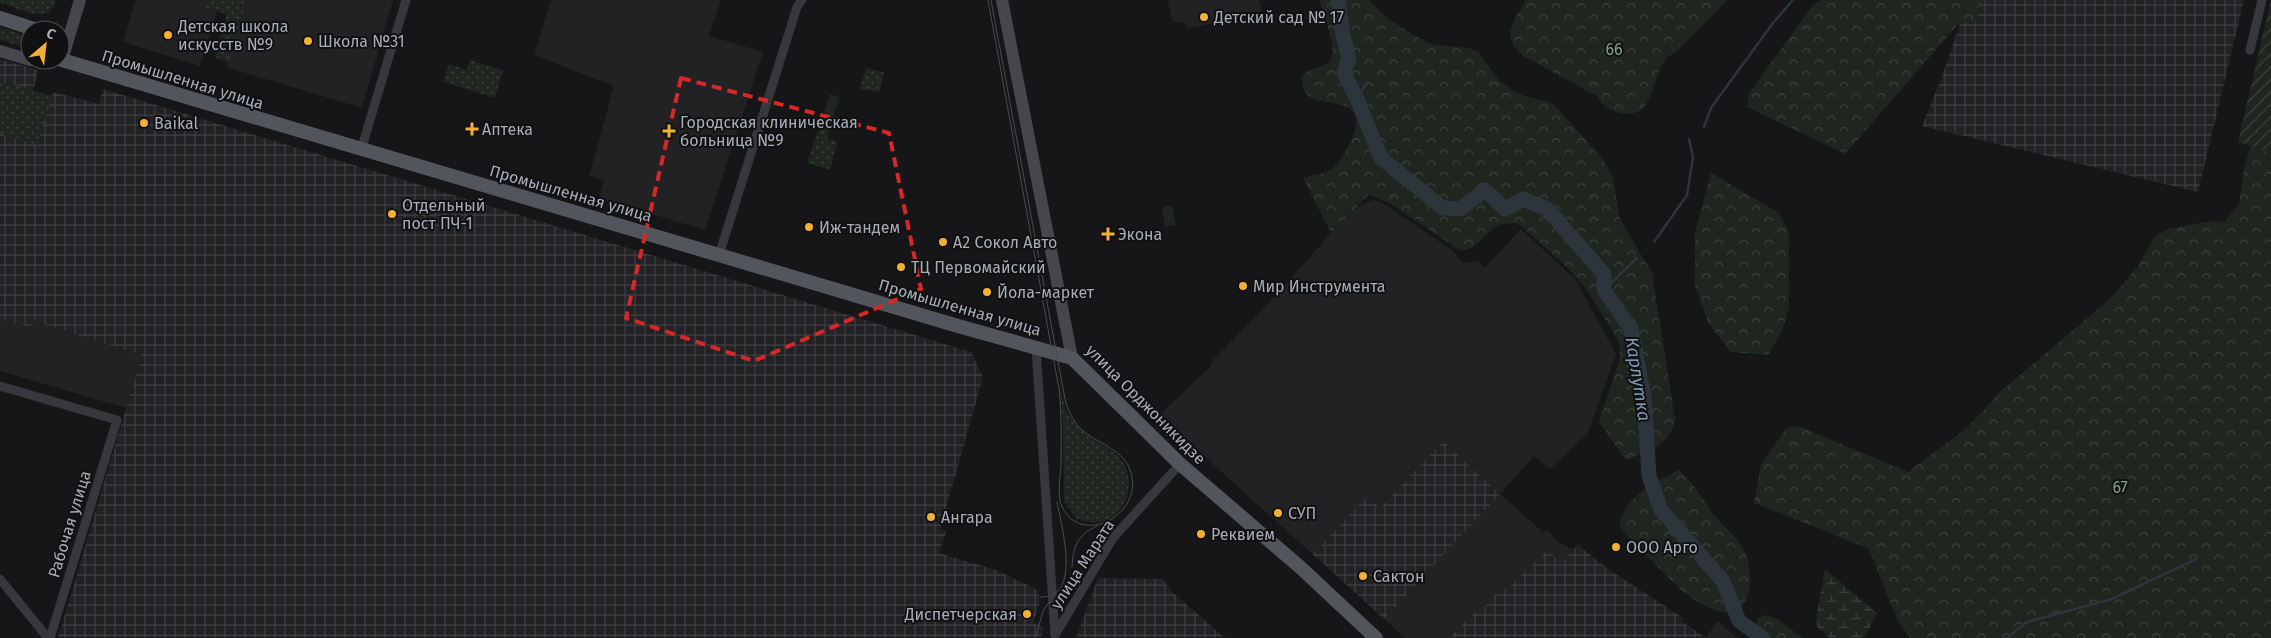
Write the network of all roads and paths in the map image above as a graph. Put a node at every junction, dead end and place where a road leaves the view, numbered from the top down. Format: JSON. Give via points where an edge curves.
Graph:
{"nodes":[{"id":1,"x":80,"y":0,"type":"edge"},
{"id":2,"x":406,"y":0,"type":"edge"},
{"id":3,"x":802,"y":0,"type":"edge"},
{"id":4,"x":1002,"y":0,"type":"edge"},
{"id":5,"x":2262,"y":0,"type":"edge"},
{"id":6,"x":0,"y":18,"type":"edge"},
{"id":7,"x":20,"y":24,"type":"edge"},
{"id":8,"x":70,"y":31,"type":"edge"},
{"id":9,"x":2250,"y":50,"type":"dead end"},
{"id":10,"x":0,"y":51,"type":"edge"},
{"id":11,"x":20,"y":57,"type":"edge"},
{"id":12,"x":70,"y":62,"type":"edge"},
{"id":13,"x":361,"y":150,"type":"junction"},
{"id":14,"x":719,"y":255,"type":"junction"},
{"id":15,"x":1036,"y":348,"type":"junction"},
{"id":16,"x":1072,"y":358,"type":"junction"},
{"id":17,"x":0,"y":386,"type":"edge"},
{"id":18,"x":1180,"y":464,"type":"junction"},
{"id":19,"x":0,"y":579,"type":"edge"},
{"id":20,"x":1054,"y":636,"type":"edge"},
{"id":21,"x":49,"y":638,"type":"edge"},
{"id":22,"x":1376,"y":638,"type":"edge"}],
"edges":[{"from":1,"to":8,"type":"main road"},
{"from":2,"to":13,"type":"street"},
{"from":3,"to":14,"type":"street","via":[[797,7]]},
{"from":4,"to":16,"type":"main road","name":"улица Орджоникидзе"},
{"from":5,"to":9,"type":"street"},
{"from":6,"to":7,"type":"main road"},
{"from":10,"to":11,"type":"main road"},
{"from":12,"to":13,"type":"main road","name":"Промышленная улица"},
{"from":13,"to":14,"type":"main road","name":"Промышленная улица"},
{"from":14,"to":15,"type":"main road","name":"Промышленная улица"},
{"from":15,"to":16,"type":"main road","name":"Промышленная улица"},
{"from":15,"to":20,"type":"street"},
{"from":16,"to":18,"type":"main road","name":"улица Орджоникидзе"},
{"from":17,"to":21,"type":"street","name":"Рабочая улица","via":[[117,420]]},
{"from":18,"to":20,"type":"street","name":"улица Марата","via":[[1113,538]]},
{"from":18,"to":22,"type":"main road","name":"улица Орджоникидзе","via":[[1300,567]]},
{"from":19,"to":21,"type":"street"}]}
